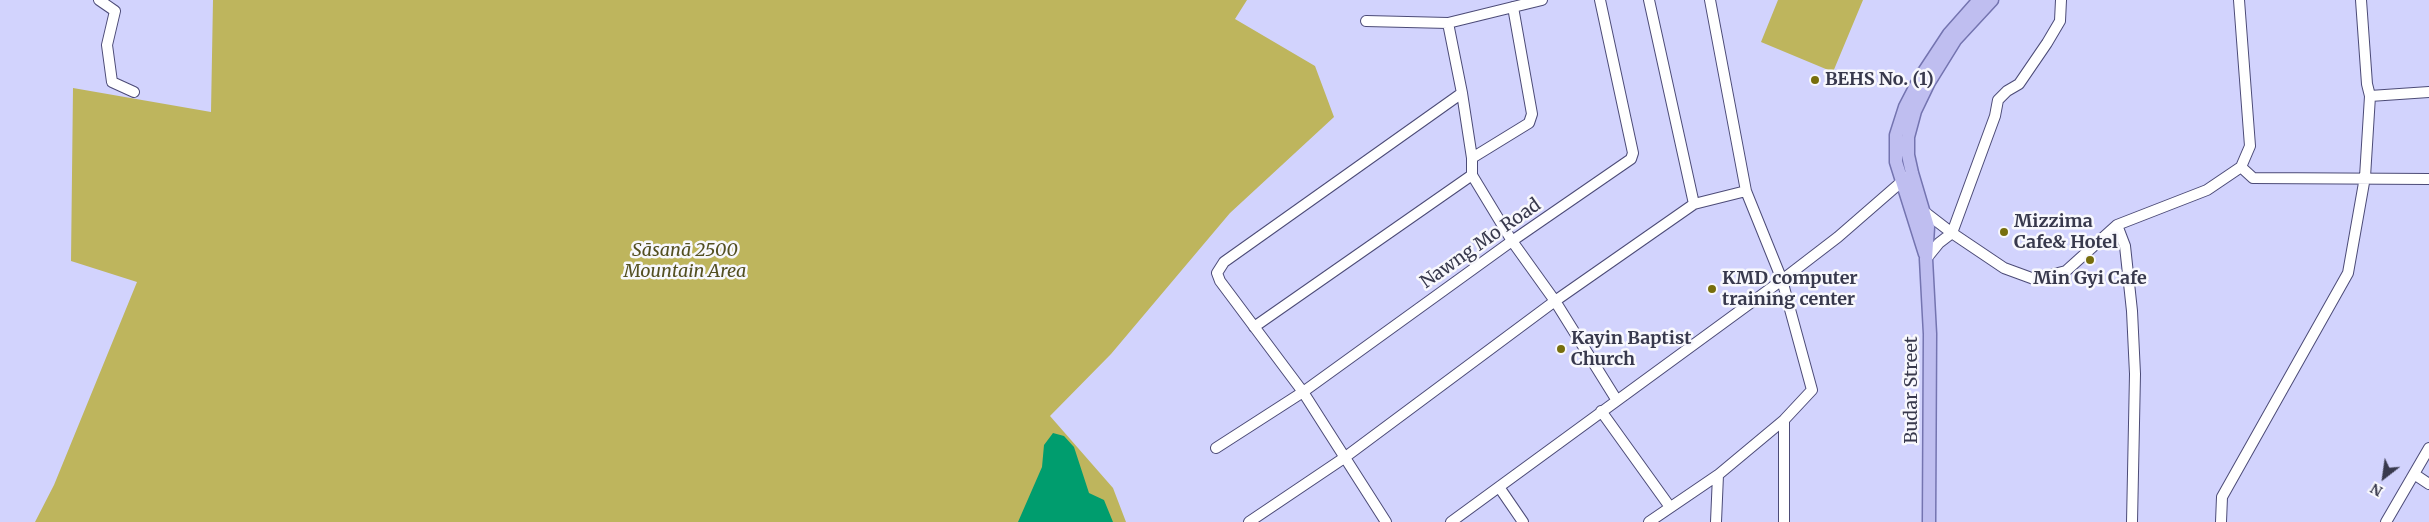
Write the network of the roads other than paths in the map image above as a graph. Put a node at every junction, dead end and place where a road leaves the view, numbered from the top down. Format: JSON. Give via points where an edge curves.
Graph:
{"nodes":[{"id":1,"x":99,"y":0,"type":"edge"},
{"id":2,"x":1542,"y":0,"type":"edge"},
{"id":3,"x":1600,"y":0,"type":"edge"},
{"id":4,"x":1649,"y":0,"type":"edge"},
{"id":5,"x":1710,"y":0,"type":"edge"},
{"id":6,"x":1979,"y":0,"type":"edge"},
{"id":7,"x":1992,"y":0,"type":"edge"},
{"id":8,"x":2061,"y":0,"type":"edge"},
{"id":9,"x":2239,"y":0,"type":"edge"},
{"id":10,"x":2361,"y":0,"type":"edge"},
{"id":11,"x":1513,"y":7,"type":"junction"},
{"id":12,"x":1366,"y":21,"type":"dead end"},
{"id":13,"x":1448,"y":23,"type":"junction"},
{"id":14,"x":134,"y":92,"type":"dead end"},
{"id":15,"x":2429,"y":92,"type":"edge"},
{"id":16,"x":1462,"y":93,"type":"junction"},
{"id":17,"x":2370,"y":96,"type":"junction"},
{"id":18,"x":1472,"y":158,"type":"junction"},
{"id":19,"x":2241,"y":167,"type":"junction"},
{"id":20,"x":1472,"y":175,"type":"junction"},
{"id":21,"x":1907,"y":177,"type":"junction"},
{"id":22,"x":2365,"y":177,"type":"junction"},
{"id":23,"x":2429,"y":179,"type":"edge"},
{"id":24,"x":1746,"y":191,"type":"junction"},
{"id":25,"x":1694,"y":204,"type":"junction"},
{"id":26,"x":1926,"y":213,"type":"junction"},
{"id":27,"x":2117,"y":225,"type":"junction"},
{"id":28,"x":1952,"y":233,"type":"junction"},
{"id":29,"x":1512,"y":241,"type":"junction"},
{"id":30,"x":1926,"y":259,"type":"junction"},
{"id":31,"x":1782,"y":280,"type":"junction"},
{"id":32,"x":1555,"y":300,"type":"junction"},
{"id":33,"x":1254,"y":327,"type":"junction"},
{"id":34,"x":1303,"y":392,"type":"junction"},
{"id":35,"x":1616,"y":399,"type":"junction"},
{"id":36,"x":1601,"y":410,"type":"junction"},
{"id":37,"x":1784,"y":420,"type":"junction"},
{"id":38,"x":1216,"y":448,"type":"dead end"},
{"id":39,"x":2429,"y":448,"type":"edge"},
{"id":40,"x":1344,"y":458,"type":"junction"},
{"id":41,"x":2414,"y":474,"type":"junction"},
{"id":42,"x":1718,"y":475,"type":"junction"},
{"id":43,"x":2429,"y":484,"type":"edge"},
{"id":44,"x":1499,"y":487,"type":"junction"},
{"id":45,"x":1670,"y":507,"type":"junction"},
{"id":46,"x":1249,"y":522,"type":"edge"},
{"id":47,"x":1386,"y":522,"type":"edge"},
{"id":48,"x":1450,"y":522,"type":"edge"},
{"id":49,"x":1523,"y":522,"type":"edge"},
{"id":50,"x":1649,"y":522,"type":"edge"},
{"id":51,"x":1716,"y":522,"type":"edge"},
{"id":52,"x":1784,"y":522,"type":"edge"},
{"id":53,"x":1929,"y":522,"type":"edge"},
{"id":54,"x":2132,"y":522,"type":"edge"},
{"id":55,"x":2220,"y":522,"type":"edge"},
{"id":56,"x":2386,"y":522,"type":"edge"}],
"edges":[{"from":1,"to":14,"type":"street","via":[[115,11],[107,45],[112,82]]},
{"from":2,"to":11,"type":"street"},
{"from":3,"to":29,"type":"street","name":"Nawng Mo Road","via":[[1631,159]]},
{"from":4,"to":25,"type":"street"},
{"from":5,"to":24,"type":"street"},
{"from":6,"to":21,"type":"main road","via":[[1950,34],[1905,107],[1895,148],[1896,162]]},
{"from":7,"to":21,"type":"main road","via":[[1955,40],[1915,111],[1907,146]]},
{"from":8,"to":28,"type":"street","via":[[2060,21],[2047,42],[2019,84],[1998,100]]},
{"from":9,"to":19,"type":"street","via":[[2250,146]]},
{"from":10,"to":17,"type":"street"},
{"from":11,"to":13,"type":"street"},
{"from":11,"to":18,"type":"street","via":[[1532,114],[1529,123]]},
{"from":12,"to":13,"type":"street"},
{"from":13,"to":16,"type":"street"},
{"from":15,"to":17,"type":"street"},
{"from":16,"to":18,"type":"street"},
{"from":16,"to":33,"type":"street","via":[[1224,262],[1217,273],[1220,281]]},
{"from":17,"to":22,"type":"street"},
{"from":18,"to":20,"type":"street"},
{"from":19,"to":22,"type":"street","via":[[2253,178]]},
{"from":19,"to":27,"type":"street","via":[[2207,190]]},
{"from":20,"to":29,"type":"street"},
{"from":20,"to":33,"type":"street"},
{"from":21,"to":26,"type":"main road"},
{"from":21,"to":30,"type":"main road","via":[[1914,227]]},
{"from":21,"to":31,"type":"street"},
{"from":22,"to":23,"type":"street"},
{"from":22,"to":55,"type":"street","via":[[2348,273],[2222,497]]},
{"from":24,"to":25,"type":"street"},
{"from":24,"to":31,"type":"street"},
{"from":25,"to":32,"type":"street"},
{"from":26,"to":28,"type":"street"},
{"from":26,"to":30,"type":"main road"},
{"from":27,"to":28,"type":"street","via":[[2066,271],[2034,279],[2004,268]]},
{"from":27,"to":54,"type":"street","via":[[2124,246],[2132,311],[2135,374]]},
{"from":28,"to":30,"type":"street"},
{"from":29,"to":32,"type":"street"},
{"from":29,"to":34,"type":"street","name":"Nawng Mo Road"},
{"from":30,"to":53,"type":"main road","name":"Budar Street","via":[[1930,334]]},
{"from":31,"to":35,"type":"street"},
{"from":31,"to":37,"type":"street","via":[[1812,390]]},
{"from":32,"to":35,"type":"street"},
{"from":32,"to":40,"type":"street"},
{"from":33,"to":34,"type":"street"},
{"from":34,"to":38,"type":"street","name":"Nawng Mo Road"},
{"from":34,"to":40,"type":"street"},
{"from":35,"to":36,"type":"street"},
{"from":36,"to":44,"type":"street"},
{"from":36,"to":45,"type":"street"},
{"from":37,"to":42,"type":"street"},
{"from":37,"to":52,"type":"street"},
{"from":39,"to":41,"type":"street"},
{"from":40,"to":46,"type":"street"},
{"from":40,"to":47,"type":"street"},
{"from":41,"to":43,"type":"street"},
{"from":41,"to":56,"type":"street"},
{"from":42,"to":45,"type":"street"},
{"from":42,"to":51,"type":"street"},
{"from":44,"to":48,"type":"street"},
{"from":44,"to":49,"type":"street"},
{"from":45,"to":50,"type":"street"}]}
